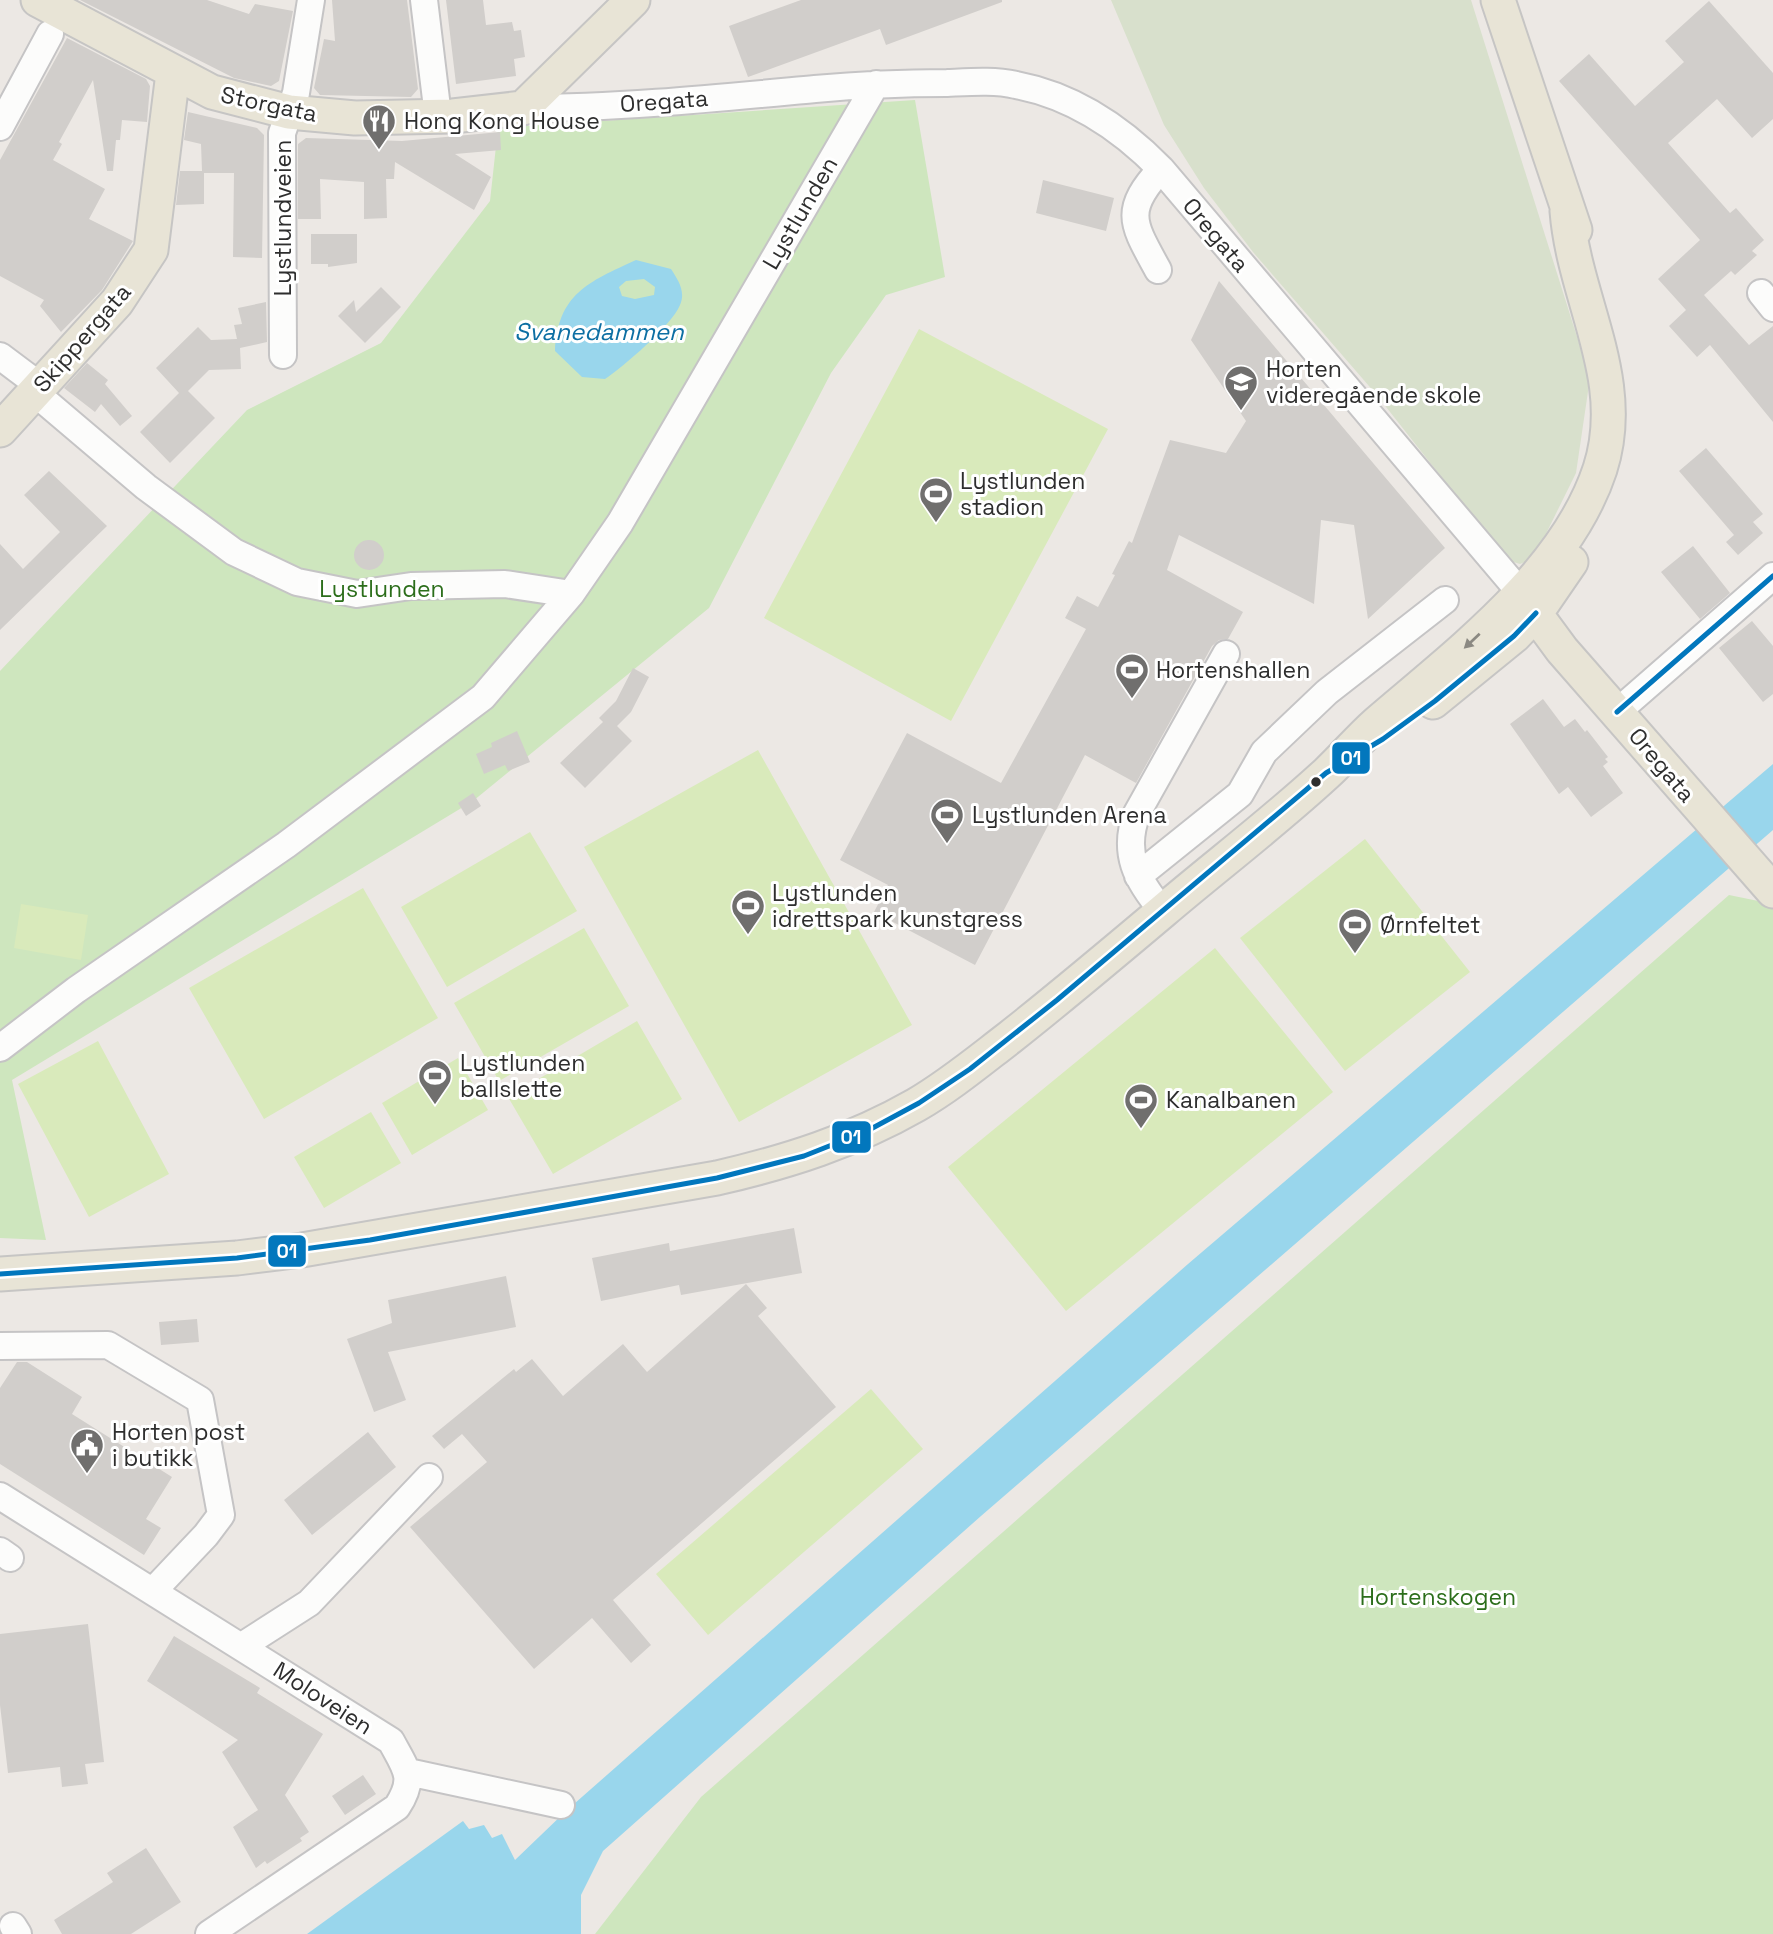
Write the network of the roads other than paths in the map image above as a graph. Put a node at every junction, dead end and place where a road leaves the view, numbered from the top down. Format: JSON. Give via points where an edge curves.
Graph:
{"nodes":[{"id":1,"x":311,"y":0,"type":"edge"},
{"id":2,"x":424,"y":0,"type":"edge"},
{"id":3,"x":633,"y":0,"type":"edge"},
{"id":4,"x":1498,"y":0,"type":"edge"},
{"id":5,"x":54,"y":12,"type":"edge"},
{"id":6,"x":173,"y":73,"type":"junction"},
{"id":7,"x":876,"y":84,"type":"junction"},
{"id":8,"x":9,"y":89,"type":"edge"},
{"id":9,"x":523,"y":108,"type":"junction"},
{"id":10,"x":289,"y":112,"type":"junction"},
{"id":11,"x":438,"y":116,"type":"junction"},
{"id":12,"x":0,"y":127,"type":"edge"},
{"id":13,"x":1161,"y":169,"type":"junction"},
{"id":14,"x":1158,"y":270,"type":"dead end"},
{"id":15,"x":283,"y":355,"type":"dead end"},
{"id":16,"x":0,"y":356,"type":"edge"},
{"id":17,"x":37,"y":389,"type":"junction"},
{"id":18,"x":0,"y":430,"type":"edge"},
{"id":19,"x":1773,"y":576,"type":"edge"},
{"id":20,"x":571,"y":594,"type":"junction"},
{"id":21,"x":1445,"y":600,"type":"dead end"},
{"id":22,"x":1528,"y":603,"type":"junction"},
{"id":23,"x":1226,"y":654,"type":"dead end"},
{"id":24,"x":1617,"y":712,"type":"junction"},
{"id":25,"x":1138,"y":876,"type":"junction"},
{"id":26,"x":1767,"y":885,"type":"edge"},
{"id":27,"x":1163,"y":911,"type":"junction"},
{"id":28,"x":0,"y":1048,"type":"edge"},
{"id":29,"x":0,"y":1274,"type":"edge"},
{"id":30,"x":0,"y":1346,"type":"edge"},
{"id":31,"x":429,"y":1477,"type":"dead end"},
{"id":32,"x":0,"y":1496,"type":"edge"},
{"id":33,"x":153,"y":1591,"type":"junction"},
{"id":34,"x":242,"y":1646,"type":"junction"},
{"id":35,"x":408,"y":1772,"type":"junction"},
{"id":36,"x":561,"y":1805,"type":"dead end"},
{"id":37,"x":209,"y":1934,"type":"edge"}],
"edges":[{"from":1,"to":10,"type":"street","name":"Lystlundveien"},
{"from":2,"to":11,"type":"street"},
{"from":3,"to":9,"type":"main road"},
{"from":4,"to":22,"type":"main road","via":[[1567,211],[1573,253],[1608,379],[1606,449],[1584,506],[1548,561]]},
{"from":5,"to":6,"type":"main road","name":"Storgata"},
{"from":5,"to":8,"type":"street"},
{"from":6,"to":10,"type":"main road","name":"Storgata","via":[[212,92]]},
{"from":6,"to":17,"type":"main road","name":"Skippergata","via":[[151,250],[117,302]]},
{"from":7,"to":9,"type":"street","name":"Oregata","via":[[691,101]]},
{"from":7,"to":13,"type":"street","name":"Oregata","via":[[1015,84],[1042,92],[1112,125]]},
{"from":7,"to":20,"type":"street","name":"Lystlunden","via":[[620,523]]},
{"from":8,"to":12,"type":"street"},
{"from":9,"to":11,"type":"main road","name":"Storgata"},
{"from":10,"to":11,"type":"main road","name":"Storgata"},
{"from":10,"to":15,"type":"street","name":"Lystlundveien","via":[[282,133]]},
{"from":13,"to":14,"type":"street","via":[[1141,191],[1135,209],[1135,225]]},
{"from":13,"to":22,"type":"street","name":"Oregata"},
{"from":16,"to":17,"type":"street"},
{"from":17,"to":18,"type":"main road","name":"Skippergata"},
{"from":17,"to":20,"type":"street","via":[[146,487],[234,552],[297,582],[357,594],[411,586],[505,584]]},
{"from":19,"to":24,"type":"street"},
{"from":20,"to":28,"type":"street","name":"Lystlunden","via":[[484,698]]},
{"from":21,"to":25,"type":"street","via":[[1327,692],[1257,759],[1240,794]]},
{"from":22,"to":24,"type":"main road","name":"Oregata"},
{"from":22,"to":27,"type":"main road"},
{"from":23,"to":25,"type":"street","via":[[1137,813],[1129,850]]},
{"from":24,"to":26,"type":"main road","name":"Oregata"},
{"from":25,"to":27,"type":"street"},
{"from":27,"to":29,"type":"main road","via":[[943,1088],[867,1131],[804,1156],[662,1189],[316,1248]]},
{"from":30,"to":33,"type":"street","via":[[108,1345],[200,1400],[221,1515]]},
{"from":31,"to":34,"type":"street","via":[[309,1603]]},
{"from":32,"to":33,"type":"street","name":"Moloveien"},
{"from":33,"to":34,"type":"street","name":"Moloveien"},
{"from":34,"to":35,"type":"street","name":"Moloveien","via":[[391,1741]]},
{"from":35,"to":36,"type":"street"},
{"from":35,"to":37,"type":"street","via":[[408,1790],[397,1807]]}]}
